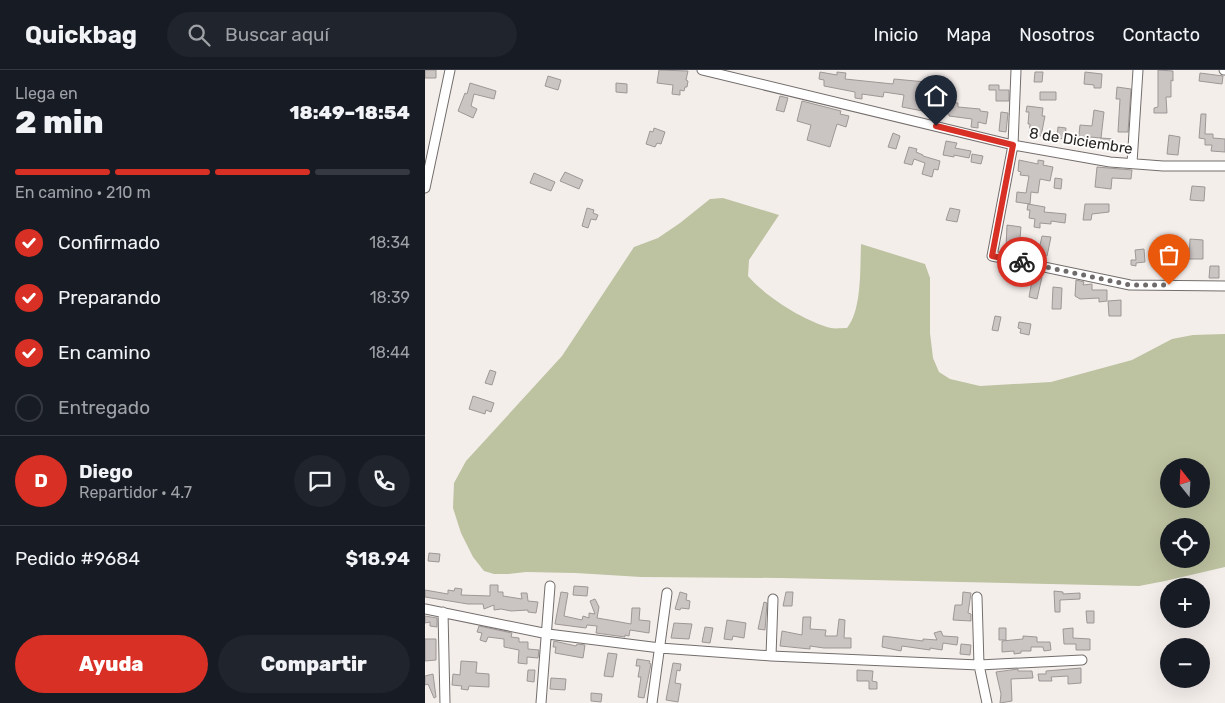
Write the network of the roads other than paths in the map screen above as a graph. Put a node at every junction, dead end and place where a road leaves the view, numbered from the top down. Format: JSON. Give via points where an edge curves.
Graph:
{"nodes":[{"id":1,"x":450,"y":70,"type":"edge"},
{"id":2,"x":702,"y":70,"type":"edge"},
{"id":3,"x":1016,"y":70,"type":"edge"},
{"id":4,"x":1138,"y":70,"type":"edge"},
{"id":5,"x":1013,"y":145,"type":"junction"},
{"id":6,"x":1132,"y":163,"type":"junction"},
{"id":7,"x":1225,"y":166,"type":"edge"},
{"id":8,"x":425,"y":188,"type":"edge"},
{"id":9,"x":1225,"y":286,"type":"edge"},
{"id":10,"x":550,"y":586,"type":"dead end"},
{"id":11,"x":667,"y":592,"type":"dead end"},
{"id":12,"x":977,"y":597,"type":"dead end"},
{"id":13,"x":773,"y":599,"type":"dead end"},
{"id":14,"x":425,"y":609,"type":"edge"},
{"id":15,"x":443,"y":612,"type":"junction"},
{"id":16,"x":548,"y":634,"type":"junction"},
{"id":17,"x":660,"y":648,"type":"junction"},
{"id":18,"x":771,"y":656,"type":"junction"},
{"id":19,"x":1082,"y":660,"type":"dead end"},
{"id":20,"x":979,"y":665,"type":"junction"},
{"id":21,"x":445,"y":703,"type":"edge"},
{"id":22,"x":541,"y":703,"type":"edge"},
{"id":23,"x":652,"y":703,"type":"edge"},
{"id":24,"x":987,"y":703,"type":"edge"}],
"edges":[{"from":1,"to":8,"type":"street"},
{"from":2,"to":5,"type":"street","name":"8 de Diciembre"},
{"from":3,"to":5,"type":"street"},
{"from":4,"to":6,"type":"street"},
{"from":5,"to":6,"type":"street","name":"8 de Diciembre"},
{"from":5,"to":9,"type":"street","via":[[992,256],[1130,285]]},
{"from":6,"to":7,"type":"street","name":"8 de Diciembre"},
{"from":10,"to":16,"type":"street"},
{"from":11,"to":17,"type":"street"},
{"from":12,"to":20,"type":"street"},
{"from":13,"to":18,"type":"street"},
{"from":14,"to":15,"type":"street"},
{"from":15,"to":16,"type":"street"},
{"from":15,"to":21,"type":"street"},
{"from":16,"to":17,"type":"street"},
{"from":16,"to":22,"type":"street"},
{"from":17,"to":18,"type":"street"},
{"from":17,"to":23,"type":"street"},
{"from":18,"to":20,"type":"street"},
{"from":19,"to":20,"type":"street"},
{"from":20,"to":24,"type":"street"}]}
